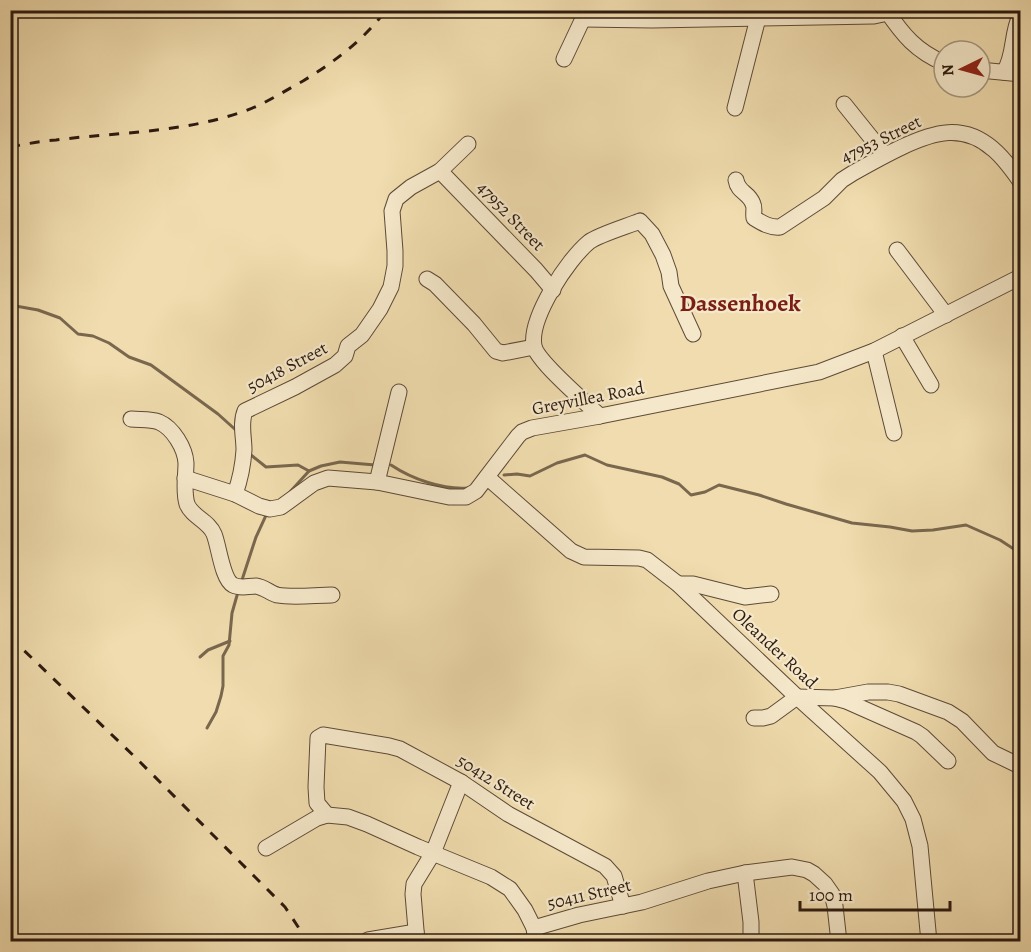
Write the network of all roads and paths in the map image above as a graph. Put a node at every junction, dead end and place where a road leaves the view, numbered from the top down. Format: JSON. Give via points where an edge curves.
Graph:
{"nodes":[{"id":1,"x":887,"y":12,"type":"edge"},
{"id":2,"x":723,"y":14,"type":"edge"},
{"id":3,"x":784,"y":14,"type":"edge"},
{"id":4,"x":585,"y":15,"type":"edge"},
{"id":5,"x":1020,"y":16,"type":"edge"},
{"id":6,"x":758,"y":18,"type":"junction"},
{"id":7,"x":932,"y":57,"type":"edge"},
{"id":8,"x":564,"y":59,"type":"dead end"},
{"id":9,"x":992,"y":71,"type":"edge"},
{"id":10,"x":1004,"y":72,"type":"junction"},
{"id":11,"x":1020,"y":74,"type":"edge"},
{"id":12,"x":843,"y":104,"type":"dead end"},
{"id":13,"x":735,"y":108,"type":"dead end"},
{"id":14,"x":468,"y":144,"type":"dead end"},
{"id":15,"x":885,"y":155,"type":"junction"},
{"id":16,"x":441,"y":171,"type":"junction"},
{"id":17,"x":736,"y":180,"type":"dead end"},
{"id":18,"x":1020,"y":181,"type":"edge"},
{"id":19,"x":897,"y":250,"type":"dead end"},
{"id":20,"x":1020,"y":277,"type":"edge"},
{"id":21,"x":427,"y":279,"type":"dead end"},
{"id":22,"x":552,"y":290,"type":"junction"},
{"id":23,"x":946,"y":315,"type":"junction"},
{"id":24,"x":693,"y":334,"type":"dead end"},
{"id":25,"x":902,"y":336,"type":"junction"},
{"id":26,"x":534,"y":347,"type":"junction"},
{"id":27,"x":874,"y":351,"type":"junction"},
{"id":28,"x":931,"y":385,"type":"dead end"},
{"id":29,"x":399,"y":392,"type":"dead end"},
{"id":30,"x":600,"y":416,"type":"junction"},
{"id":31,"x":131,"y":419,"type":"dead end"},
{"id":32,"x":894,"y":433,"type":"dead end"},
{"id":33,"x":488,"y":477,"type":"junction"},
{"id":34,"x":185,"y":478,"type":"junction"},
{"id":35,"x":377,"y":482,"type":"junction"},
{"id":36,"x":235,"y":494,"type":"junction"},
{"id":37,"x":678,"y":584,"type":"junction"},
{"id":38,"x":771,"y":594,"type":"dead end"},
{"id":39,"x":332,"y":595,"type":"dead end"},
{"id":40,"x":797,"y":697,"type":"junction"},
{"id":41,"x":835,"y":698,"type":"junction"},
{"id":42,"x":754,"y":718,"type":"dead end"},
{"id":43,"x":948,"y":761,"type":"dead end"},
{"id":44,"x":1020,"y":766,"type":"edge"},
{"id":45,"x":461,"y":782,"type":"junction"},
{"id":46,"x":327,"y":815,"type":"junction"},
{"id":47,"x":266,"y":848,"type":"dead end"},
{"id":48,"x":433,"y":853,"type":"junction"},
{"id":49,"x":745,"y":873,"type":"junction"},
{"id":50,"x":623,"y":906,"type":"junction"},
{"id":51,"x":535,"y":935,"type":"edge"},
{"id":52,"x":417,"y":937,"type":"edge"},
{"id":53,"x":368,"y":940,"type":"edge"},
{"id":54,"x":751,"y":942,"type":"edge"},
{"id":55,"x":839,"y":942,"type":"edge"},
{"id":56,"x":929,"y":942,"type":"edge"}],
"edges":[{"from":1,"to":3,"type":"street","via":[[874,16]]},
{"from":1,"to":7,"type":"street","via":[[912,44]]},
{"from":2,"to":4,"type":"street","via":[[652,20]]},
{"from":2,"to":6,"type":"street"},
{"from":3,"to":6,"type":"street"},
{"from":4,"to":8,"type":"street"},
{"from":5,"to":10,"type":"street","via":[[1010,65]]},
{"from":6,"to":13,"type":"street"},
{"from":9,"to":10,"type":"street"},
{"from":10,"to":11,"type":"street"},
{"from":12,"to":15,"type":"street"},
{"from":14,"to":16,"type":"street","name":"50418 Street"},
{"from":15,"to":17,"type":"street","name":"47953 Street","via":[[847,176],[824,198],[776,227],[754,218],[752,200],[739,189]]},
{"from":15,"to":18,"type":"street","name":"47953 Street","via":[[938,133],[961,134],[994,150]]},
{"from":16,"to":22,"type":"street","name":"47952 Street"},
{"from":16,"to":36,"type":"street","name":"50418 Street","via":[[394,201],[391,287],[384,304],[362,335],[348,346],[345,356],[295,387],[245,411],[243,462]]},
{"from":19,"to":23,"type":"street"},
{"from":20,"to":23,"type":"street","name":"Greyvillea Road"},
{"from":21,"to":26,"type":"street","via":[[496,351]]},
{"from":22,"to":24,"type":"street","via":[[570,261],[591,241],[640,221],[663,255],[671,286]]},
{"from":22,"to":26,"type":"street","via":[[537,321]]},
{"from":23,"to":25,"type":"street","name":"Greyvillea Road"},
{"from":25,"to":27,"type":"street","name":"Greyvillea Road"},
{"from":25,"to":28,"type":"street"},
{"from":26,"to":30,"type":"street","via":[[546,365]]},
{"from":27,"to":30,"type":"street","name":"Greyvillea Road","via":[[819,372]]},
{"from":27,"to":32,"type":"street"},
{"from":29,"to":35,"type":"street"},
{"from":30,"to":33,"type":"street","name":"Greyvillea Road","via":[[522,432]]},
{"from":31,"to":34,"type":"street","via":[[158,422],[177,439],[184,454]]},
{"from":33,"to":35,"type":"street","name":"Greyvillea Road","via":[[466,497]]},
{"from":33,"to":37,"type":"street","name":"Oleander Road","via":[[571,551],[584,557],[647,560]]},
{"from":34,"to":36,"type":"street","name":"Greyvillea Road"},
{"from":34,"to":39,"type":"street","via":[[189,508],[212,530],[232,585],[260,587],[285,596]]},
{"from":35,"to":36,"type":"street","name":"Greyvillea Road","via":[[327,478],[277,509],[264,508]]},
{"from":37,"to":38,"type":"street","via":[[745,597]]},
{"from":37,"to":40,"type":"street","name":"Oleander Road"},
{"from":40,"to":41,"type":"street"},
{"from":40,"to":42,"type":"street","via":[[771,716]]},
{"from":40,"to":56,"type":"street","name":"Oleander Road","via":[[880,772],[904,801],[920,846]]},
{"from":41,"to":43,"type":"street","via":[[916,732]]},
{"from":41,"to":44,"type":"street","via":[[888,692],[917,700],[948,712],[993,753]]},
{"from":45,"to":46,"type":"street","name":"50412 Street","via":[[400,749],[321,736],[317,803]]},
{"from":45,"to":48,"type":"street"},
{"from":45,"to":50,"type":"street","name":"50412 Street","via":[[508,814],[609,868]]},
{"from":46,"to":47,"type":"street"},
{"from":46,"to":48,"type":"street","name":"50411 Street","via":[[348,817]]},
{"from":48,"to":51,"type":"street","name":"50411 Street","via":[[510,889],[525,910]]},
{"from":48,"to":52,"type":"street","via":[[414,884]]},
{"from":49,"to":50,"type":"street","name":"50411 Street"},
{"from":49,"to":54,"type":"street"},
{"from":49,"to":55,"type":"street","name":"50411 Street","via":[[792,867],[814,874],[832,894]]},
{"from":50,"to":51,"type":"street","name":"50411 Street","via":[[579,915]]},
{"from":52,"to":53,"type":"street"}]}
